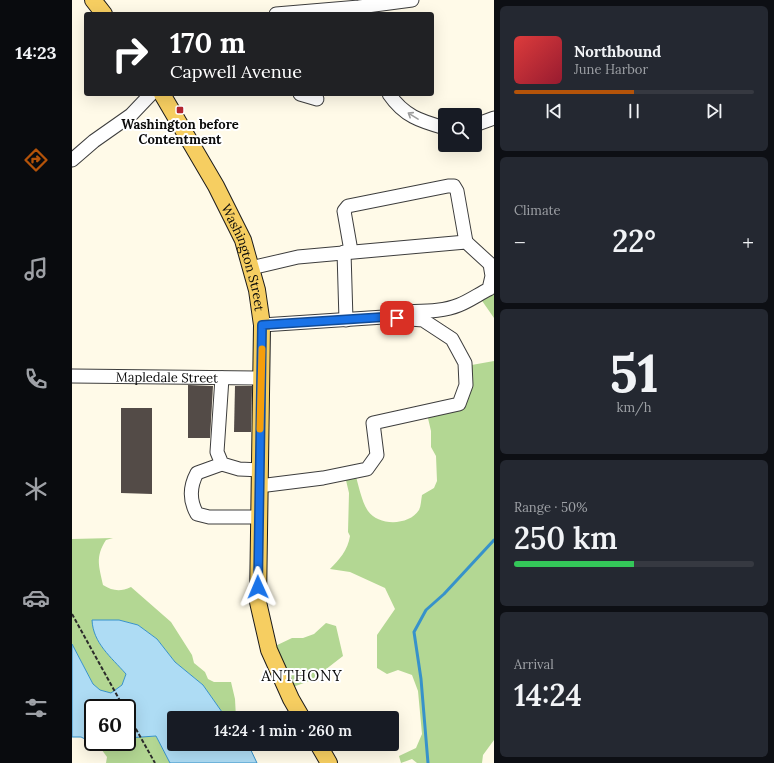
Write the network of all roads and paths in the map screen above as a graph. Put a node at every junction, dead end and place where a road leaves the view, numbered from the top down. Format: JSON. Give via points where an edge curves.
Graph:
{"nodes":[{"id":1,"x":93,"y":0,"type":"edge"},
{"id":2,"x":412,"y":0,"type":"edge"},
{"id":3,"x":359,"y":11,"type":"edge"},
{"id":4,"x":102,"y":12,"type":"edge"},
{"id":5,"x":331,"y":12,"type":"edge"},
{"id":6,"x":149,"y":96,"type":"edge"},
{"id":7,"x":163,"y":96,"type":"edge"},
{"id":8,"x":307,"y":96,"type":"edge"},
{"id":9,"x":390,"y":96,"type":"edge"},
{"id":10,"x":317,"y":99,"type":"dead end"},
{"id":11,"x":494,"y":118,"type":"edge"},
{"id":12,"x":482,"y":122,"type":"edge"},
{"id":13,"x":438,"y":126,"type":"edge"},
{"id":14,"x":72,"y":160,"type":"edge"},
{"id":15,"x":466,"y":242,"type":"junction"},
{"id":16,"x":347,"y":252,"type":"junction"},
{"id":17,"x":251,"y":268,"type":"junction"},
{"id":18,"x":384,"y":317,"type":"junction"},
{"id":19,"x":346,"y":320,"type":"junction"},
{"id":20,"x":262,"y":325,"type":"junction"},
{"id":21,"x":72,"y":376,"type":"edge"},
{"id":22,"x":222,"y":378,"type":"junction"},
{"id":23,"x":261,"y":378,"type":"junction"},
{"id":24,"x":222,"y":464,"type":"junction"},
{"id":25,"x":259,"y":478,"type":"junction"},
{"id":26,"x":258,"y":517,"type":"junction"},
{"id":27,"x":72,"y":614,"type":"edge"},
{"id":28,"x":119,"y":699,"type":"edge"},
{"id":29,"x":298,"y":711,"type":"edge"},
{"id":30,"x":136,"y":728,"type":"edge"},
{"id":31,"x":322,"y":751,"type":"edge"},
{"id":32,"x":155,"y":763,"type":"edge"},
{"id":33,"x":329,"y":763,"type":"edge"}],
"edges":[{"from":1,"to":4,"type":"main road"},
{"from":2,"to":3,"type":"street"},
{"from":3,"to":5,"type":"street"},
{"from":6,"to":14,"type":"street","via":[[131,115],[94,140]]},
{"from":7,"to":17,"type":"main road","name":"Washington Street","via":[[216,186],[243,240]]},
{"from":8,"to":10,"type":"street"},
{"from":13,"to":9,"type":"street","one_way":true,"via":[[421,122],[398,107]]},
{"from":11,"to":12,"type":"street"},
{"from":15,"to":16,"type":"street"},
{"from":15,"to":16,"type":"street","via":[[457,191],[454,186],[448,186],[348,206],[344,211]]},
{"from":15,"to":18,"type":"street","via":[[490,264],[492,276],[489,288],[457,306],[395,312]]},
{"from":16,"to":17,"type":"street","via":[[298,257]]},
{"from":16,"to":19,"type":"street"},
{"from":17,"to":20,"type":"main road","name":"Washington Street"},
{"from":18,"to":19,"type":"street"},
{"from":18,"to":25,"type":"street","via":[[423,320],[452,339],[465,363],[466,385],[459,404],[373,423],[377,455],[367,469],[323,478]]},
{"from":19,"to":20,"type":"street"},
{"from":20,"to":23,"type":"main road","name":"Washington Street"},
{"from":21,"to":22,"type":"street","name":"Mapledale Street"},
{"from":22,"to":23,"type":"street","name":"Mapledale Street"},
{"from":22,"to":24,"type":"street","via":[[217,452]]},
{"from":23,"to":25,"type":"main road","name":"Washington Street"},
{"from":24,"to":25,"type":"street"},
{"from":24,"to":26,"type":"street","via":[[206,468],[194,478],[191,495],[193,508],[197,514],[209,517]]},
{"from":25,"to":26,"type":"main road","name":"Washington Street"},
{"from":26,"to":29,"type":"main road","name":"Washington Street","via":[[258,602],[269,650]]},
{"from":27,"to":28,"type":"path"},
{"from":30,"to":32,"type":"path"},
{"from":31,"to":33,"type":"main road"}]}
